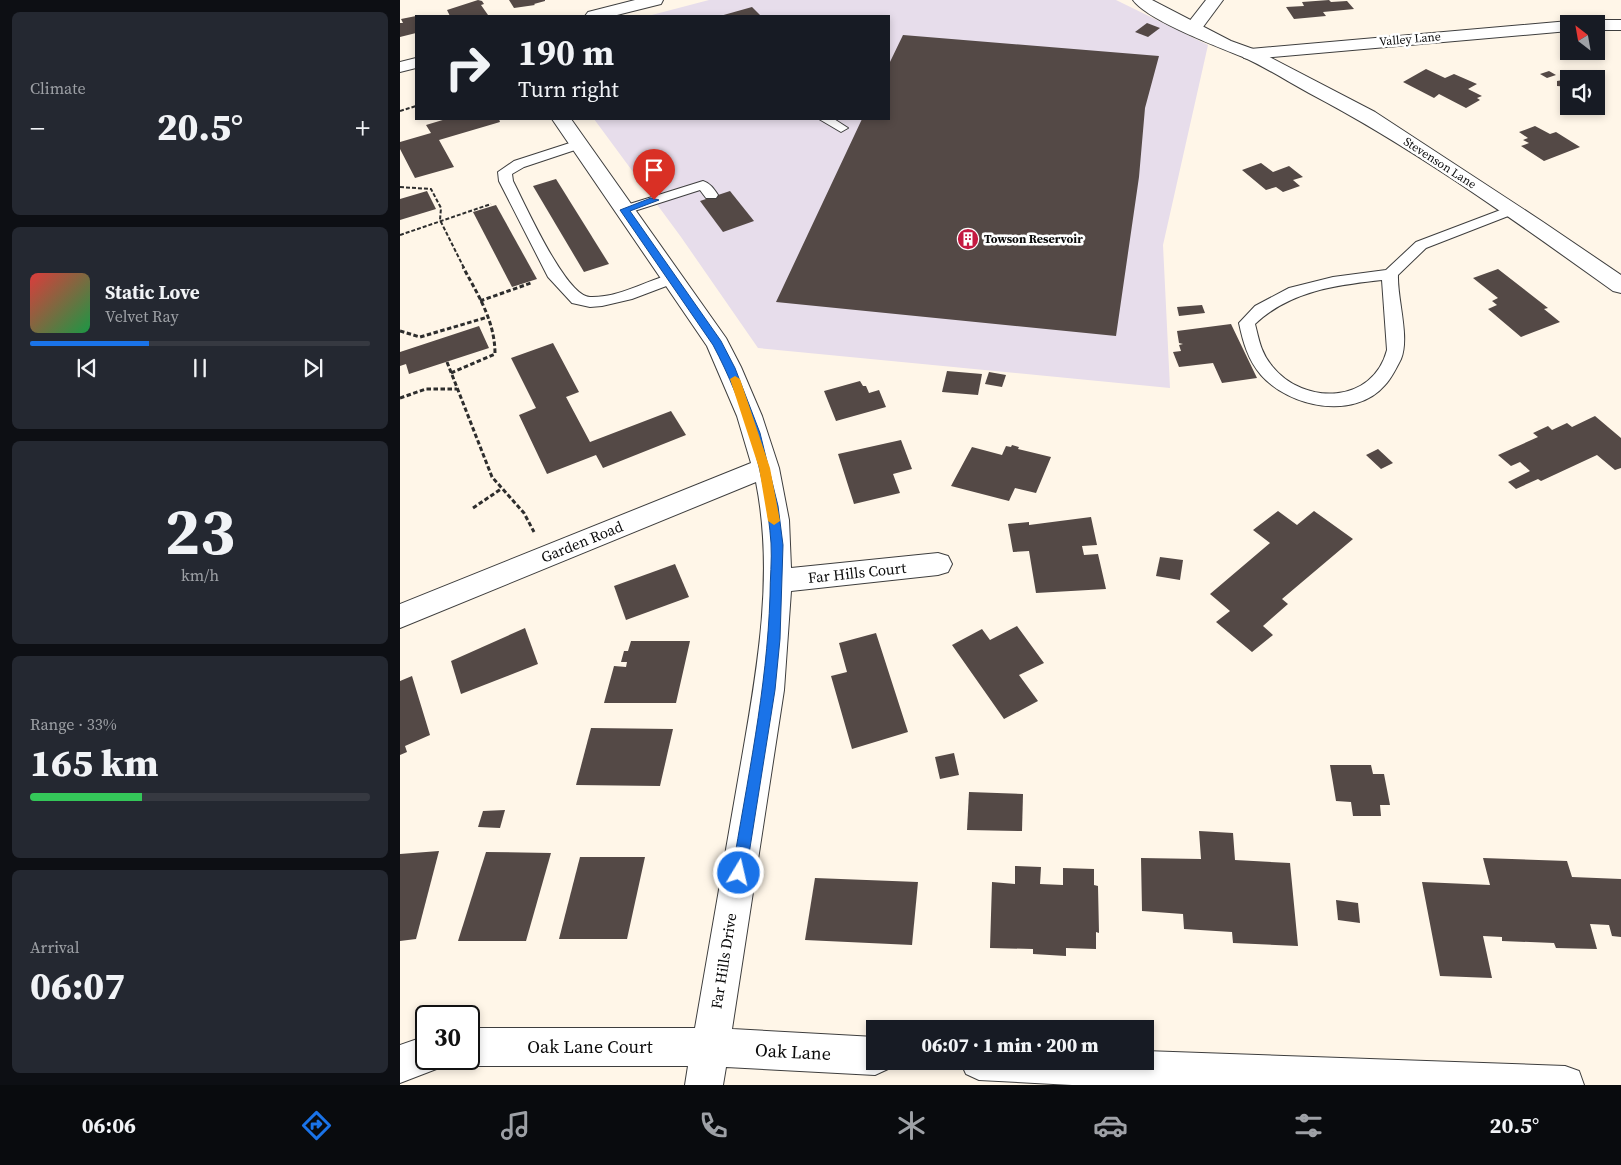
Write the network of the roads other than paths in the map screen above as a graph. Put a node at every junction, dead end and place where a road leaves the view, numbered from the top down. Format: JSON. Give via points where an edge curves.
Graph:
{"nodes":[{"id":1,"x":655,"y":0,"type":"edge"},
{"id":2,"x":1141,"y":0,"type":"edge"},
{"id":3,"x":1145,"y":0,"type":"edge"},
{"id":4,"x":1215,"y":0,"type":"edge"},
{"id":5,"x":598,"y":15,"type":"edge"},
{"id":6,"x":1197,"y":23,"type":"junction"},
{"id":7,"x":1605,"y":25,"type":"edge"},
{"id":8,"x":1621,"y":25,"type":"edge"},
{"id":9,"x":1560,"y":27,"type":"edge"},
{"id":10,"x":1250,"y":54,"type":"junction"},
{"id":11,"x":415,"y":63,"type":"edge"},
{"id":12,"x":400,"y":67,"type":"edge"},
{"id":13,"x":563,"y":120,"type":"edge"},
{"id":14,"x":827,"y":120,"type":"edge"},
{"id":15,"x":841,"y":128,"type":"dead end"},
{"id":16,"x":579,"y":144,"type":"junction"},
{"id":17,"x":710,"y":195,"type":"dead end"},
{"id":18,"x":625,"y":210,"type":"junction"},
{"id":19,"x":1511,"y":210,"type":"junction"},
{"id":20,"x":1390,"y":274,"type":"junction"},
{"id":21,"x":672,"y":279,"type":"junction"},
{"id":22,"x":1621,"y":286,"type":"edge"},
{"id":23,"x":765,"y":468,"type":"junction"},
{"id":24,"x":938,"y":564,"type":"dead end"},
{"id":25,"x":776,"y":582,"type":"junction"},
{"id":26,"x":400,"y":616,"type":"edge"},
{"id":27,"x":480,"y":1047,"type":"edge"},
{"id":28,"x":710,"y":1047,"type":"junction"},
{"id":29,"x":866,"y":1056,"type":"edge"},
{"id":30,"x":415,"y":1058,"type":"edge"},
{"id":31,"x":400,"y":1064,"type":"edge"},
{"id":32,"x":1146,"y":1070,"type":"edge"},
{"id":33,"x":704,"y":1085,"type":"edge"},
{"id":34,"x":1565,"y":1085,"type":"edge"}],
"edges":[{"from":1,"to":5,"type":"street"},
{"from":2,"to":10,"type":"street","name":"Stevenson Lane","via":[[1224,45]]},
{"from":3,"to":6,"type":"street","name":"Stevenson Lane"},
{"from":4,"to":6,"type":"street"},
{"from":6,"to":10,"type":"street","name":"Stevenson Lane"},
{"from":7,"to":8,"type":"street"},
{"from":9,"to":10,"type":"street","name":"Valley Lane"},
{"from":10,"to":19,"type":"street","name":"Stevenson Lane","via":[[1368,116]]},
{"from":11,"to":12,"type":"street"},
{"from":13,"to":16,"type":"street","name":"Far Hills Drive"},
{"from":14,"to":15,"type":"lane"},
{"from":16,"to":18,"type":"street","name":"Far Hills Drive"},
{"from":16,"to":21,"type":"lane","via":[[505,172],[506,181],[556,277],[566,290],[582,301],[603,301]]},
{"from":17,"to":18,"type":"lane","via":[[703,185]]},
{"from":18,"to":21,"type":"street","name":"Far Hills Drive"},
{"from":19,"to":20,"type":"lane","via":[[1421,245]]},
{"from":19,"to":22,"type":"street","name":"Stevenson Lane"},
{"from":20,"to":20,"type":"lane","via":[[1336,281],[1290,294],[1258,310],[1247,323],[1248,333],[1264,369],[1280,385],[1316,400],[1342,400],[1374,387],[1387,374],[1395,355]]},
{"from":21,"to":23,"type":"street","name":"Far Hills Drive","via":[[718,344],[730,368]]},
{"from":23,"to":25,"type":"street","name":"Far Hills Drive","via":[[777,545]]},
{"from":23,"to":26,"type":"street","name":"Garden Road"},
{"from":24,"to":25,"type":"street","name":"Far Hills Court"},
{"from":25,"to":28,"type":"street","name":"Far Hills Drive","via":[[769,690]]},
{"from":27,"to":28,"type":"street","name":"Oak Lane Court"},
{"from":28,"to":29,"type":"street","name":"Oak Lane"},
{"from":28,"to":33,"type":"street","name":"Far Hills Drive"},
{"from":30,"to":31,"type":"street"},
{"from":32,"to":34,"type":"street"}]}
